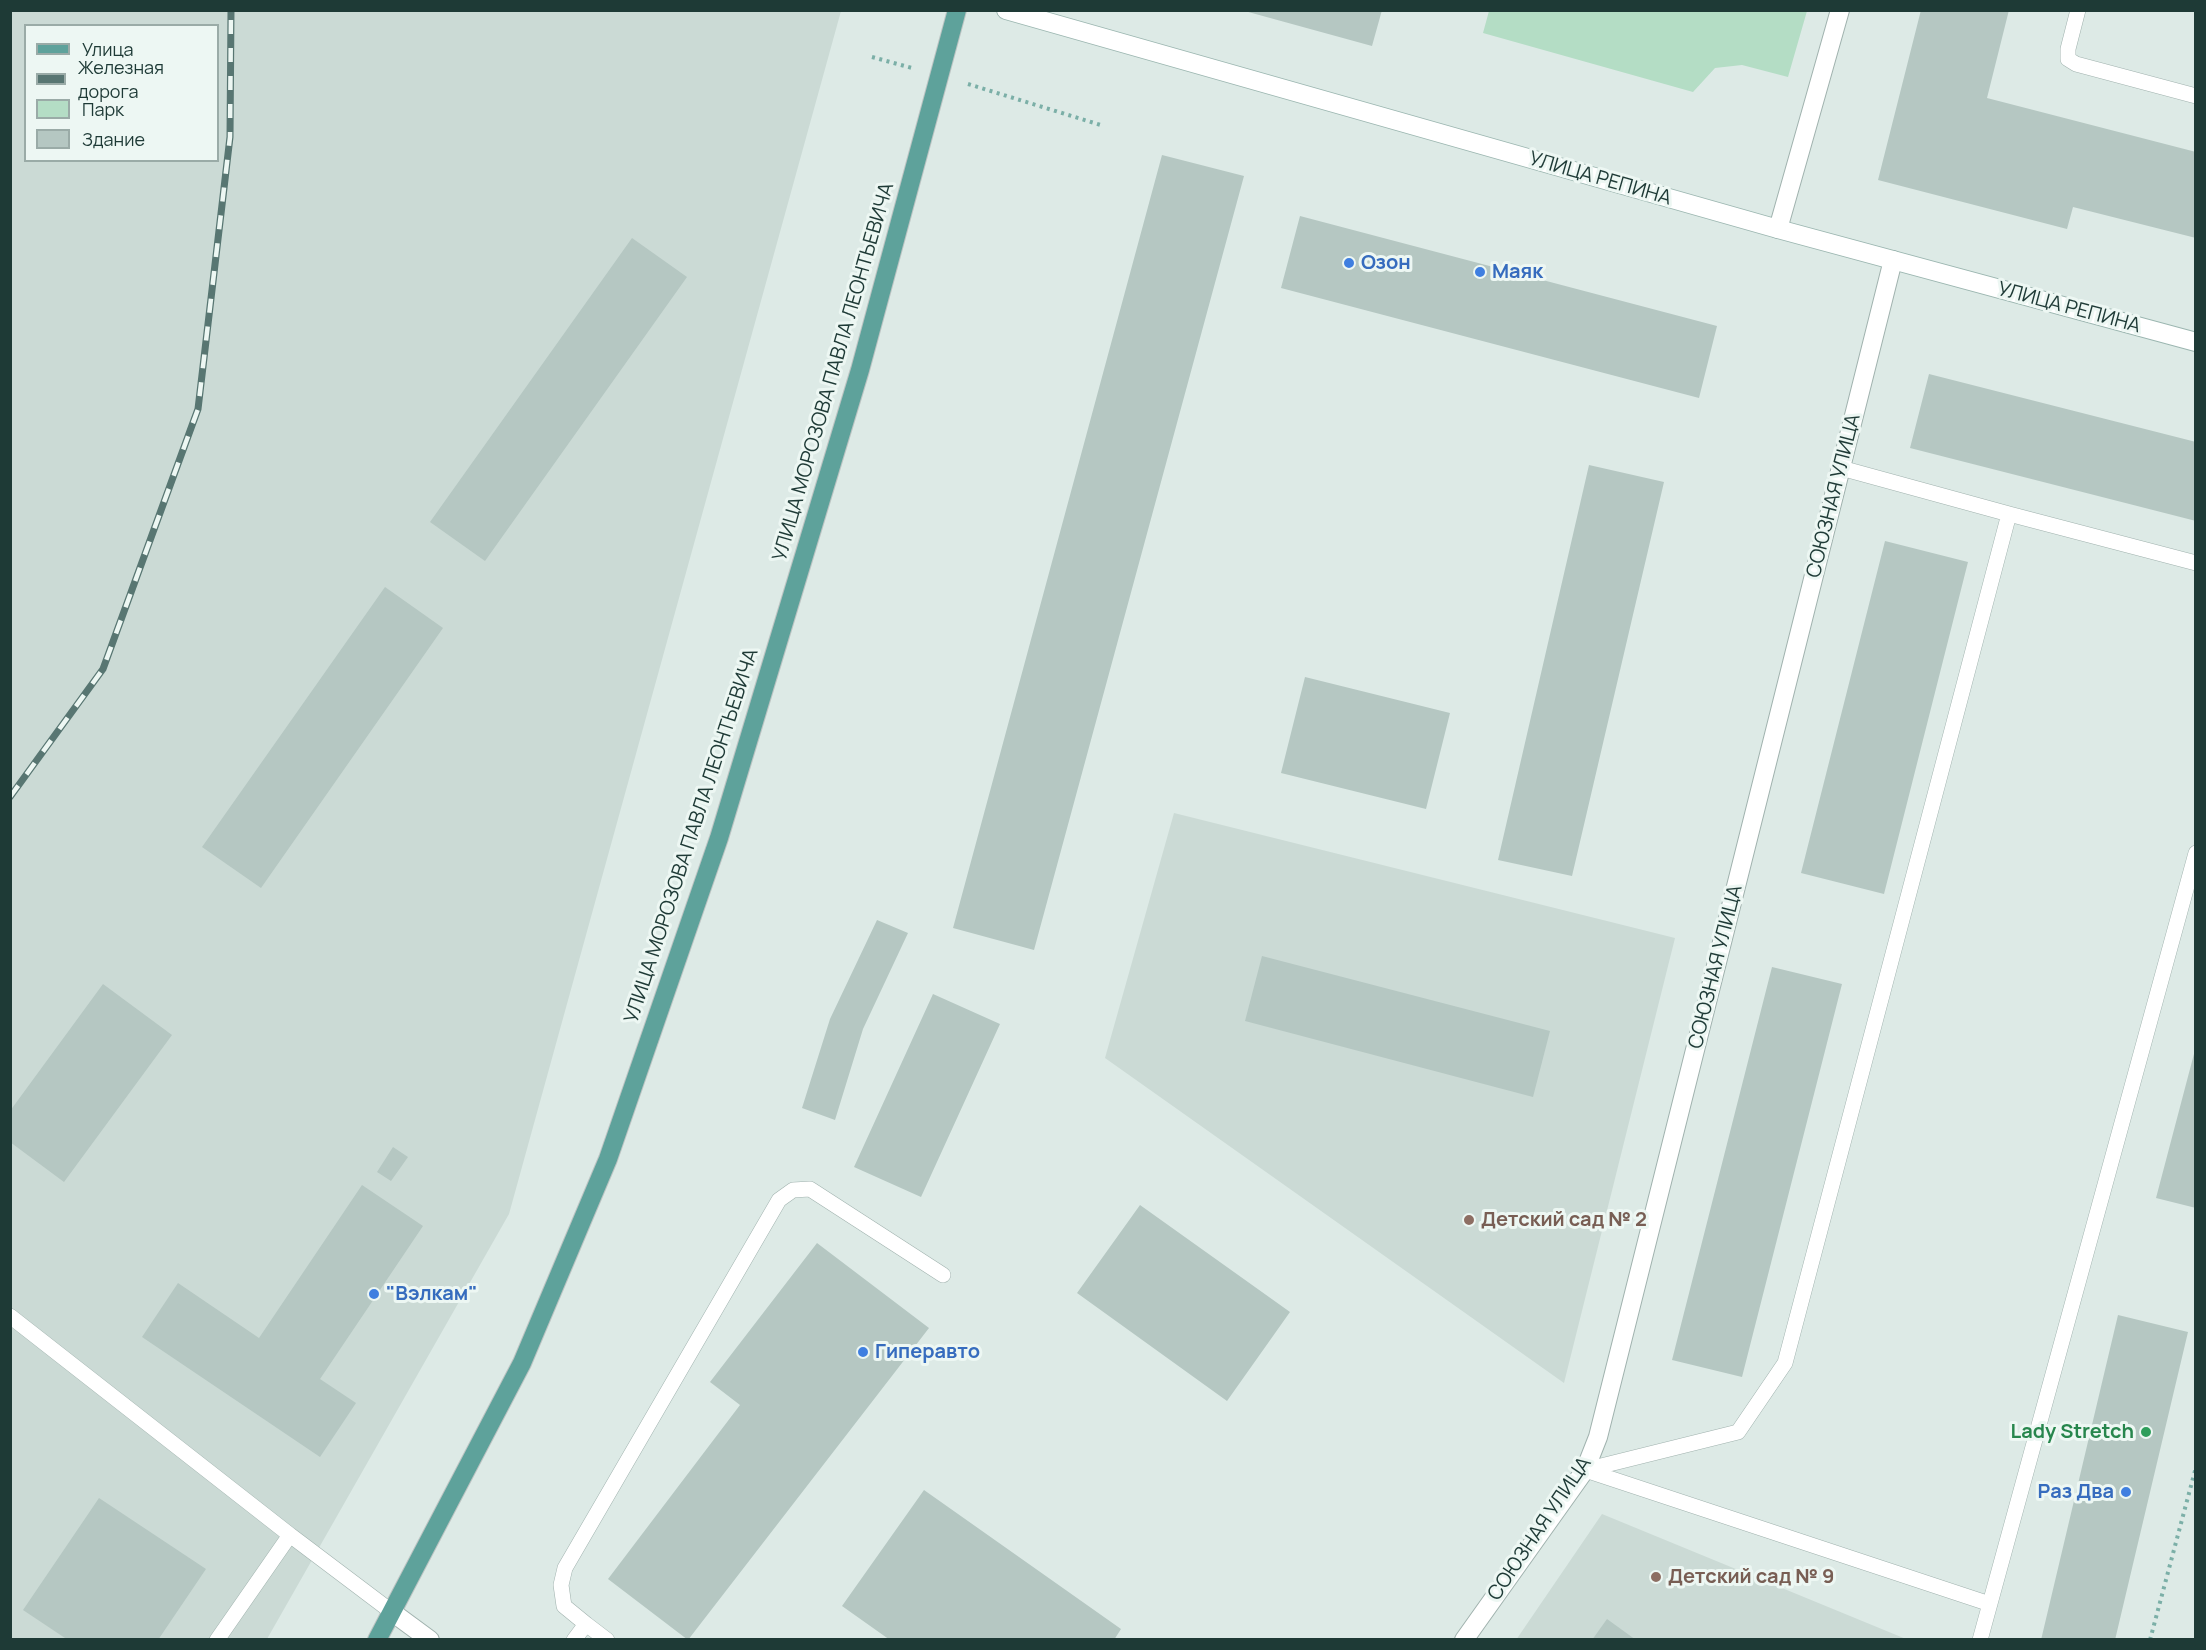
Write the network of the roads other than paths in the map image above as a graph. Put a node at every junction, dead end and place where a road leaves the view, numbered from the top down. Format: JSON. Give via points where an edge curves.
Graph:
{"nodes":[{"id":1,"x":957,"y":10,"type":"edge"},
{"id":2,"x":1006,"y":10,"type":"edge"},
{"id":3,"x":1840,"y":10,"type":"edge"},
{"id":4,"x":2078,"y":10,"type":"edge"},
{"id":5,"x":2196,"y":96,"type":"edge"},
{"id":6,"x":1778,"y":230,"type":"junction"},
{"id":7,"x":1893,"y":261,"type":"junction"},
{"id":8,"x":2196,"y":342,"type":"edge"},
{"id":9,"x":1841,"y":468,"type":"junction"},
{"id":10,"x":2009,"y":514,"type":"junction"},
{"id":11,"x":2196,"y":562,"type":"edge"},
{"id":12,"x":2196,"y":853,"type":"edge"},
{"id":13,"x":943,"y":1275,"type":"dead end"},
{"id":14,"x":10,"y":1316,"type":"edge"},
{"id":15,"x":1585,"y":1470,"type":"junction"},
{"id":16,"x":290,"y":1536,"type":"junction"},
{"id":17,"x":1990,"y":1604,"type":"junction"},
{"id":18,"x":392,"y":1612,"type":"junction"},
{"id":19,"x":586,"y":1624,"type":"junction"},
{"id":20,"x":217,"y":1640,"type":"edge"},
{"id":21,"x":377,"y":1640,"type":"edge"},
{"id":22,"x":430,"y":1640,"type":"edge"},
{"id":23,"x":574,"y":1640,"type":"edge"},
{"id":24,"x":607,"y":1640,"type":"edge"},
{"id":25,"x":1464,"y":1640,"type":"edge"},
{"id":26,"x":1980,"y":1640,"type":"edge"}],
"edges":[{"from":1,"to":18,"type":"main road","name":"УЛИЦА МОРОЗОВА ПАВЛА ЛЕОНТЬЕВИЧА","via":[[860,370],[719,838],[608,1159],[522,1363]]},
{"from":2,"to":6,"type":"street","name":"УЛИЦА РЕПИНА"},
{"from":3,"to":6,"type":"street"},
{"from":4,"to":5,"type":"lane","via":[[2068,59]]},
{"from":6,"to":7,"type":"street","name":"УЛИЦА РЕПИНА"},
{"from":7,"to":8,"type":"street","name":"УЛИЦА РЕПИНА"},
{"from":7,"to":9,"type":"street","name":"СОЮЗНАЯ УЛИЦА"},
{"from":9,"to":10,"type":"lane"},
{"from":9,"to":15,"type":"street","name":"СОЮЗНАЯ УЛИЦА","via":[[1601,1426]]},
{"from":10,"to":11,"type":"lane"},
{"from":10,"to":15,"type":"lane","via":[[1785,1363],[1738,1432]]},
{"from":12,"to":17,"type":"lane"},
{"from":13,"to":19,"type":"lane","via":[[810,1189],[793,1190],[779,1200],[566,1568],[561,1585],[564,1606]]},
{"from":14,"to":16,"type":"lane"},
{"from":15,"to":17,"type":"lane"},
{"from":15,"to":25,"type":"street","name":"СОЮЗНАЯ УЛИЦА"},
{"from":16,"to":18,"type":"lane"},
{"from":16,"to":20,"type":"lane"},
{"from":17,"to":26,"type":"lane"},
{"from":18,"to":21,"type":"main road","name":"УЛИЦА МОРОЗОВА ПАВЛА ЛЕОНТЬЕВИЧА"},
{"from":18,"to":22,"type":"street"},
{"from":19,"to":23,"type":"lane"},
{"from":19,"to":24,"type":"lane"}]}
